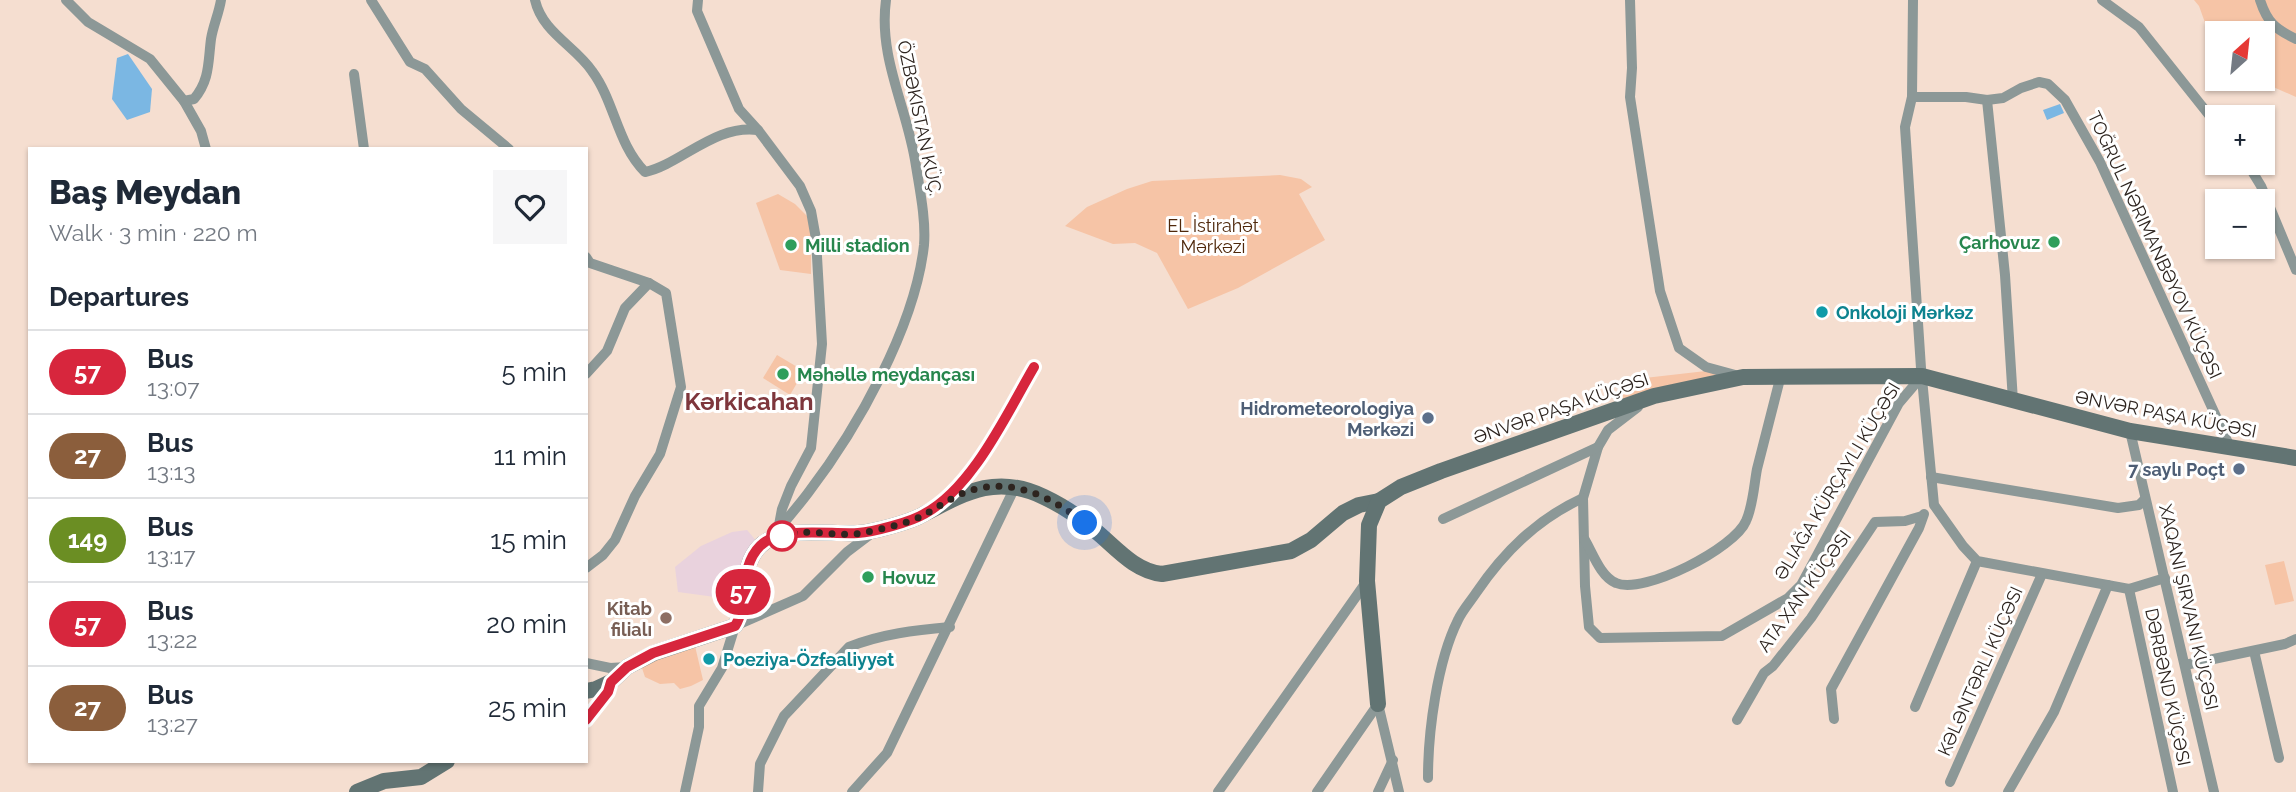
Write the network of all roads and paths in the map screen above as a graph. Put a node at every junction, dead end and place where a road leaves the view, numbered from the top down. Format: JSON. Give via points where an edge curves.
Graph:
{"nodes":[{"id":1,"x":66,"y":0,"type":"edge"},
{"id":2,"x":221,"y":0,"type":"edge"},
{"id":3,"x":371,"y":0,"type":"edge"},
{"id":4,"x":536,"y":0,"type":"edge"},
{"id":5,"x":698,"y":0,"type":"edge"},
{"id":6,"x":886,"y":0,"type":"edge"},
{"id":7,"x":1630,"y":0,"type":"edge"},
{"id":8,"x":1913,"y":0,"type":"edge"},
{"id":9,"x":2102,"y":0,"type":"edge"},
{"id":10,"x":2260,"y":0,"type":"edge"},
{"id":11,"x":2296,"y":39,"type":"edge"},
{"id":12,"x":355,"y":74,"type":"dead end"},
{"id":13,"x":1912,"y":97,"type":"junction"},
{"id":14,"x":1987,"y":100,"type":"junction"},
{"id":15,"x":184,"y":101,"type":"junction"},
{"id":16,"x":2205,"y":110,"type":"edge"},
{"id":17,"x":758,"y":130,"type":"junction"},
{"id":18,"x":205,"y":147,"type":"edge"},
{"id":19,"x":364,"y":147,"type":"edge"},
{"id":20,"x":507,"y":147,"type":"edge"},
{"id":21,"x":2254,"y":175,"type":"edge"},
{"id":22,"x":588,"y":262,"type":"edge"},
{"id":23,"x":2295,"y":264,"type":"edge"},
{"id":24,"x":649,"y":283,"type":"junction"},
{"id":25,"x":1034,"y":367,"type":"dead end"},
{"id":26,"x":588,"y":372,"type":"edge"},
{"id":27,"x":1781,"y":375,"type":"junction"},
{"id":28,"x":1922,"y":376,"type":"junction"},
{"id":29,"x":1744,"y":377,"type":"junction"},
{"id":30,"x":1654,"y":396,"type":"junction"},
{"id":31,"x":2013,"y":401,"type":"junction"},
{"id":32,"x":2130,"y":430,"type":"junction"},
{"id":33,"x":1598,"y":447,"type":"junction"},
{"id":34,"x":2230,"y":447,"type":"junction"},
{"id":35,"x":2296,"y":458,"type":"edge"},
{"id":36,"x":1931,"y":477,"type":"junction"},
{"id":37,"x":1016,"y":487,"type":"junction"},
{"id":38,"x":1583,"y":498,"type":"junction"},
{"id":39,"x":2145,"y":499,"type":"junction"},
{"id":40,"x":1378,"y":501,"type":"junction"},
{"id":41,"x":1934,"y":505,"type":"junction"},
{"id":42,"x":937,"y":506,"type":"junction"},
{"id":43,"x":1922,"y":516,"type":"junction"},
{"id":44,"x":1443,"y":519,"type":"dead end"},
{"id":45,"x":879,"y":528,"type":"junction"},
{"id":46,"x":775,"y":533,"type":"junction"},
{"id":47,"x":1584,"y":538,"type":"junction"},
{"id":48,"x":1977,"y":561,"type":"junction"},
{"id":49,"x":588,"y":566,"type":"edge"},
{"id":50,"x":2042,"y":574,"type":"junction"},
{"id":51,"x":2165,"y":578,"type":"junction"},
{"id":52,"x":1367,"y":581,"type":"junction"},
{"id":53,"x":2108,"y":585,"type":"junction"},
{"id":54,"x":2129,"y":589,"type":"junction"},
{"id":55,"x":735,"y":626,"type":"junction"},
{"id":56,"x":950,"y":626,"type":"junction"},
{"id":57,"x":2296,"y":639,"type":"edge"},
{"id":58,"x":2254,"y":650,"type":"junction"},
{"id":59,"x":588,"y":663,"type":"edge"},
{"id":60,"x":2185,"y":665,"type":"junction"},
{"id":61,"x":627,"y":667,"type":"junction"},
{"id":62,"x":611,"y":682,"type":"junction"},
{"id":63,"x":588,"y":691,"type":"edge"},
{"id":64,"x":1378,"y":704,"type":"junction"},
{"id":65,"x":1916,"y":707,"type":"dead end"},
{"id":66,"x":588,"y":717,"type":"edge"},
{"id":67,"x":1833,"y":719,"type":"dead end"},
{"id":68,"x":1737,"y":720,"type":"dead end"},
{"id":69,"x":2278,"y":758,"type":"dead end"},
{"id":70,"x":1393,"y":760,"type":"junction"},
{"id":71,"x":444,"y":763,"type":"edge"},
{"id":72,"x":1428,"y":778,"type":"dead end"},
{"id":73,"x":1950,"y":782,"type":"dead end"},
{"id":74,"x":357,"y":792,"type":"edge"},
{"id":75,"x":685,"y":792,"type":"edge"},
{"id":76,"x":758,"y":792,"type":"edge"},
{"id":77,"x":852,"y":792,"type":"edge"},
{"id":78,"x":1218,"y":792,"type":"edge"},
{"id":79,"x":1317,"y":792,"type":"edge"},
{"id":80,"x":1378,"y":792,"type":"edge"},
{"id":81,"x":1399,"y":792,"type":"edge"},
{"id":82,"x":2008,"y":792,"type":"edge"},
{"id":83,"x":2173,"y":792,"type":"edge"},
{"id":84,"x":2214,"y":792,"type":"edge"}],
"edges":[{"from":1,"to":15,"type":"street","via":[[88,22],[150,59]]},
{"from":2,"to":15,"type":"street","via":[[205,84],[194,99]]},
{"from":3,"to":20,"type":"street","via":[[410,62],[425,69],[461,109]]},
{"from":4,"to":17,"type":"street","via":[[540,15],[590,67],[609,100],[626,146],[645,172],[702,143],[745,128]]},
{"from":5,"to":17,"type":"street","via":[[697,11],[739,109]]},
{"from":6,"to":46,"type":"street","name":"ÖZBƏKISTAN KÜÇ.","via":[[887,55],[919,190],[924,242],[919,274],[898,335],[864,407],[809,491]]},
{"from":7,"to":29,"type":"street","via":[[1630,97],[1660,291],[1679,348],[1706,367]]},
{"from":8,"to":13,"type":"street"},
{"from":9,"to":16,"type":"street","via":[[2139,27]]},
{"from":10,"to":11,"type":"street","via":[[2272,26]]},
{"from":12,"to":19,"type":"street"},
{"from":13,"to":14,"type":"street","name":"TOĞRUL NƏRIMANBƏYOV KÜÇƏSI"},
{"from":13,"to":28,"type":"street","via":[[1905,127]]},
{"from":14,"to":31,"type":"street"},
{"from":14,"to":34,"type":"street","name":"TOĞRUL NƏRIMANBƏYOV KÜÇƏSI","via":[[2039,82],[2065,100],[2100,162]]},
{"from":15,"to":18,"type":"street"},
{"from":17,"to":46,"type":"street","via":[[800,186],[811,211],[822,344],[811,448],[791,486]]},
{"from":21,"to":23,"type":"street"},
{"from":22,"to":24,"type":"street"},
{"from":24,"to":26,"type":"street","via":[[625,308],[607,351]]},
{"from":24,"to":49,"type":"street","via":[[666,293],[681,387],[660,454],[615,540]]},
{"from":25,"to":42,"type":"street","via":[[973,470]]},
{"from":27,"to":28,"type":"street","name":"ƏNVƏR PAŞA KÜÇƏSI"},
{"from":27,"to":29,"type":"street","name":"ƏNVƏR PAŞA KÜÇƏSI"},
{"from":27,"to":47,"type":"street","via":[[1746,523],[1729,542],[1681,570],[1627,586],[1608,579]]},
{"from":28,"to":31,"type":"street","name":"ƏNVƏR PAŞA KÜÇƏSI"},
{"from":28,"to":36,"type":"street"},
{"from":28,"to":47,"type":"street","via":[[1899,403],[1801,585],[1788,598],[1722,636],[1600,638],[1589,627]]},
{"from":29,"to":30,"type":"street","name":"ƏNVƏR PAŞA KÜÇƏSI"},
{"from":30,"to":33,"type":"street","via":[[1608,430]]},
{"from":30,"to":40,"type":"street","name":"ƏNVƏR PAŞA KÜÇƏSI","via":[[1441,471]]},
{"from":31,"to":32,"type":"street","name":"ƏNVƏR PAŞA KÜÇƏSI"},
{"from":32,"to":34,"type":"street","name":"ƏNVƏR PAŞA KÜÇƏSI"},
{"from":32,"to":39,"type":"street","name":"XAQANI ŞIRVANI KÜÇƏSI"},
{"from":33,"to":38,"type":"street"},
{"from":33,"to":44,"type":"street"},
{"from":34,"to":35,"type":"street","name":"ƏNVƏR PAŞA KÜÇƏSI"},
{"from":36,"to":39,"type":"street","via":[[2118,508]]},
{"from":36,"to":41,"type":"street"},
{"from":37,"to":40,"type":"street","name":"ƏNVƏR PAŞA KÜÇƏSI","via":[[1072,513],[1132,562],[1162,575],[1291,551],[1343,513]]},
{"from":37,"to":42,"type":"street","via":[[976,489]]},
{"from":37,"to":56,"type":"street"},
{"from":38,"to":47,"type":"street"},
{"from":38,"to":72,"type":"street","via":[[1544,519],[1508,550],[1459,618],[1440,672]]},
{"from":39,"to":51,"type":"street","name":"XAQANI ŞIRVANI KÜÇƏSI"},
{"from":40,"to":52,"type":"street","via":[[1369,525]]},
{"from":41,"to":43,"type":"street"},
{"from":41,"to":48,"type":"street"},
{"from":42,"to":45,"type":"street"},
{"from":43,"to":67,"type":"street","via":[[1831,689]]},
{"from":43,"to":68,"type":"street","name":"ATA XAN KÜÇƏSI","via":[[1875,522],[1811,618],[1764,673]]},
{"from":45,"to":46,"type":"street","via":[[860,533]]},
{"from":45,"to":55,"type":"street","via":[[803,596]]},
{"from":46,"to":55,"type":"street","via":[[749,565]]},
{"from":48,"to":50,"type":"street"},
{"from":48,"to":65,"type":"street"},
{"from":50,"to":53,"type":"street"},
{"from":50,"to":73,"type":"street","name":"KƏLƏNTƏRLI KÜÇƏSI"},
{"from":51,"to":54,"type":"street"},
{"from":51,"to":60,"type":"street","name":"XAQANI ŞIRVANI KÜÇƏSI"},
{"from":52,"to":64,"type":"street"},
{"from":52,"to":78,"type":"street"},
{"from":53,"to":54,"type":"street"},
{"from":53,"to":82,"type":"street","via":[[2054,712]]},
{"from":54,"to":83,"type":"street","name":"DƏRBƏND KÜÇƏSI"},
{"from":55,"to":61,"type":"street","via":[[653,653]]},
{"from":55,"to":75,"type":"street","via":[[722,668],[699,706]]},
{"from":56,"to":76,"type":"street","via":[[849,647],[784,716],[760,764]]},
{"from":56,"to":77,"type":"street","via":[[887,753]]},
{"from":57,"to":58,"type":"street"},
{"from":58,"to":60,"type":"street"},
{"from":58,"to":69,"type":"street"},
{"from":59,"to":61,"type":"street"},
{"from":60,"to":84,"type":"street","name":"XAQANI ŞIRVANI KÜÇƏSI"},
{"from":61,"to":62,"type":"street"},
{"from":62,"to":63,"type":"street"},
{"from":62,"to":66,"type":"street"},
{"from":64,"to":70,"type":"street"},
{"from":64,"to":79,"type":"street"},
{"from":70,"to":80,"type":"street"},
{"from":70,"to":81,"type":"street"},
{"from":71,"to":74,"type":"street","via":[[421,777],[384,781]]}]}
